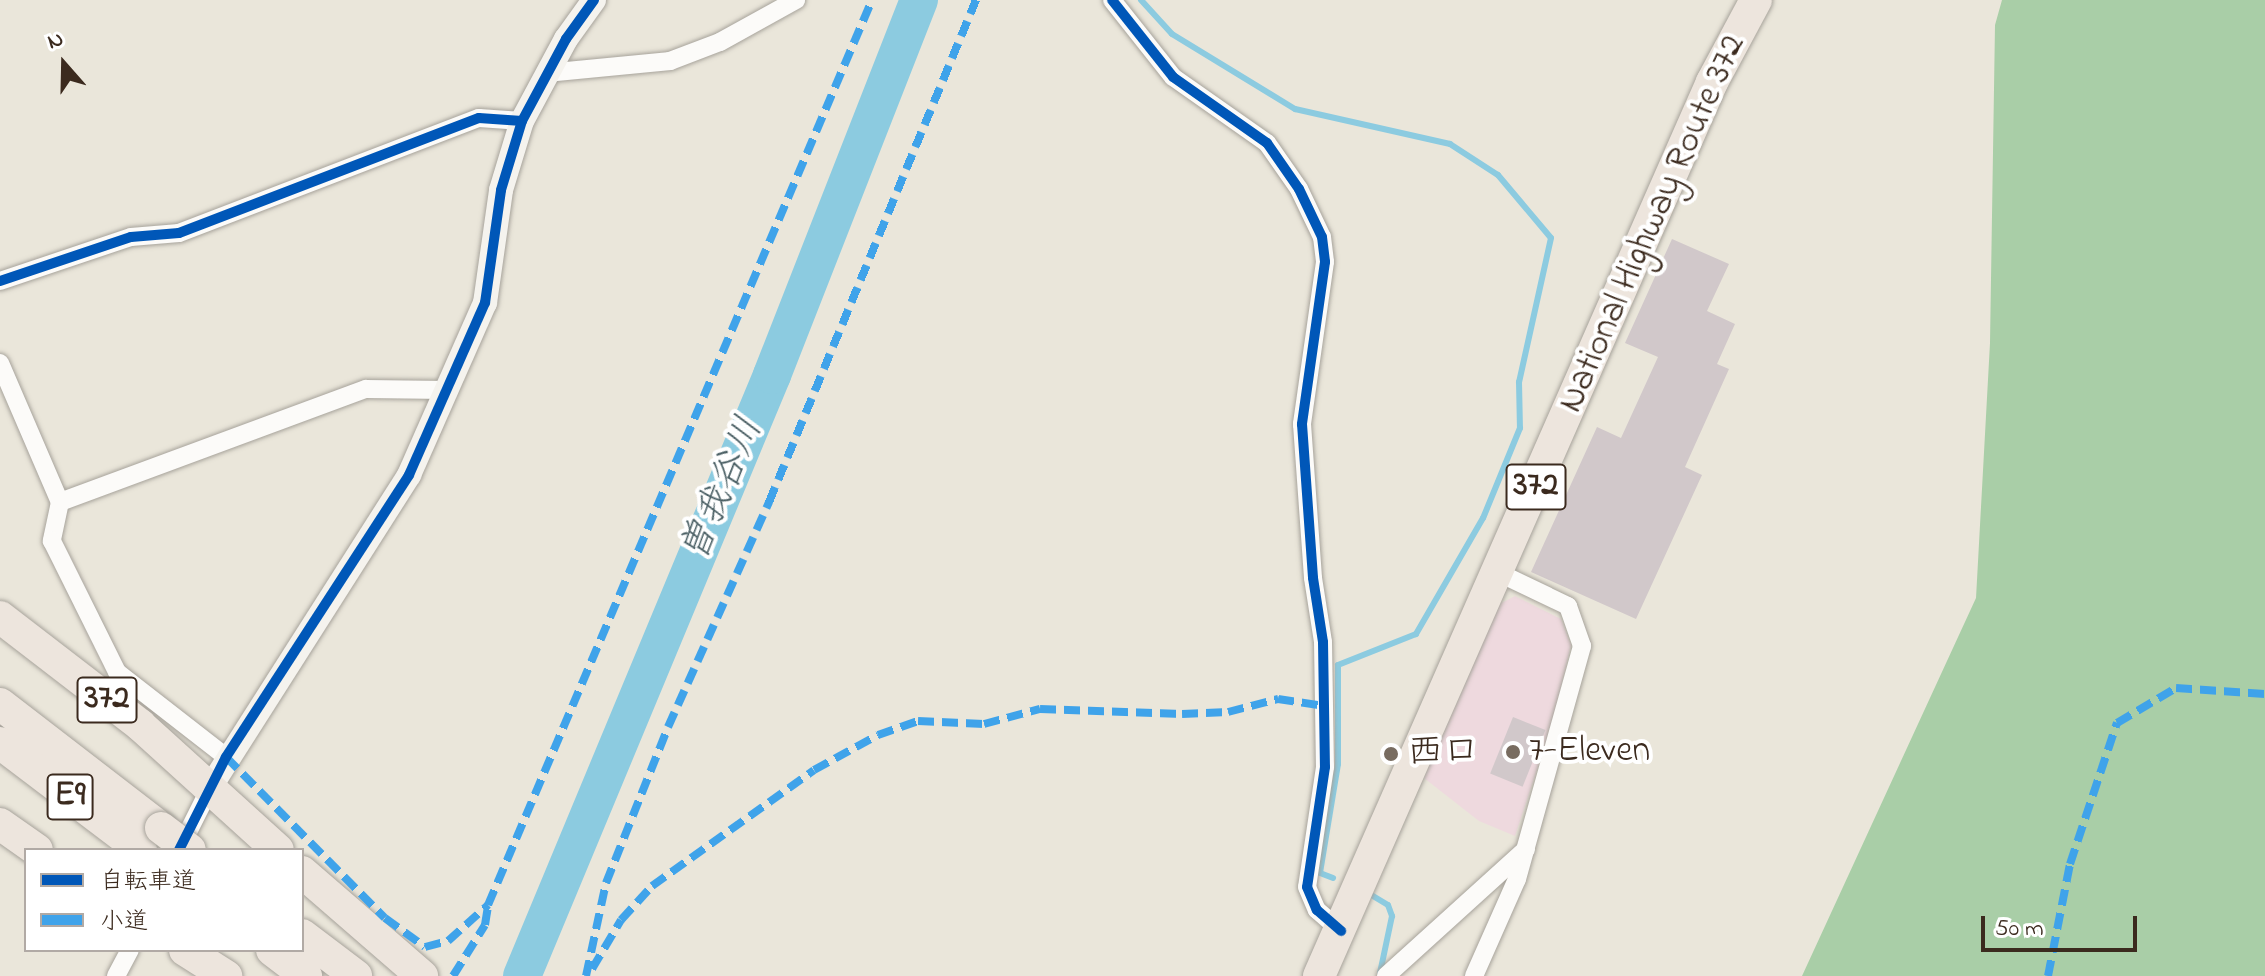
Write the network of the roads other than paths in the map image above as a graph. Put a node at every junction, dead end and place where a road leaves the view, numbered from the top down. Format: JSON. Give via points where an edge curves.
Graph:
{"nodes":[{"id":1,"x":594,"y":0,"type":"edge"},
{"id":2,"x":796,"y":0,"type":"edge"},
{"id":3,"x":1112,"y":0,"type":"edge"},
{"id":4,"x":1756,"y":0,"type":"edge"},
{"id":5,"x":546,"y":73,"type":"junction"},
{"id":6,"x":522,"y":121,"type":"junction"},
{"id":7,"x":0,"y":281,"type":"edge"},
{"id":8,"x":0,"y":363,"type":"edge"},
{"id":9,"x":447,"y":390,"type":"junction"},
{"id":10,"x":60,"y":502,"type":"junction"},
{"id":11,"x":1497,"y":572,"type":"junction"},
{"id":12,"x":0,"y":617,"type":"edge"},
{"id":13,"x":0,"y":704,"type":"edge"},
{"id":14,"x":0,"y":743,"type":"edge"},
{"id":15,"x":226,"y":757,"type":"junction"},
{"id":16,"x":211,"y":786,"type":"junction"},
{"id":17,"x":0,"y":824,"type":"edge"},
{"id":18,"x":160,"y":843,"type":"edge"},
{"id":19,"x":34,"y":848,"type":"edge"},
{"id":20,"x":181,"y":848,"type":"edge"},
{"id":21,"x":276,"y":848,"type":"edge"},
{"id":22,"x":1526,"y":849,"type":"junction"},
{"id":23,"x":304,"y":874,"type":"edge"},
{"id":24,"x":1341,"y":931,"type":"junction"},
{"id":25,"x":304,"y":937,"type":"edge"},
{"id":26,"x":129,"y":952,"type":"edge"},
{"id":27,"x":275,"y":952,"type":"edge"},
{"id":28,"x":116,"y":976,"type":"edge"},
{"id":29,"x":306,"y":976,"type":"edge"},
{"id":30,"x":356,"y":976,"type":"edge"},
{"id":31,"x":422,"y":976,"type":"edge"},
{"id":32,"x":1319,"y":976,"type":"edge"},
{"id":33,"x":1386,"y":976,"type":"edge"},
{"id":34,"x":1474,"y":976,"type":"edge"}],
"edges":[{"from":1,"to":5,"type":"street"},
{"from":2,"to":5,"type":"street","via":[[720,42],[670,61]]},
{"from":3,"to":24,"type":"street","via":[[1173,77],[1267,143],[1299,189],[1322,237],[1325,262],[1302,424],[1323,642],[1325,767],[1307,887],[1317,910]]},
{"from":4,"to":11,"type":"highway","name":"National Highway Route 372","number":"372","via":[[1712,82]]},
{"from":5,"to":6,"type":"street"},
{"from":6,"to":7,"type":"street","via":[[479,118],[179,233],[131,237]]},
{"from":6,"to":9,"type":"street","via":[[501,190],[485,303]]},
{"from":8,"to":10,"type":"street"},
{"from":9,"to":10,"type":"street","via":[[366,389]]},
{"from":9,"to":15,"type":"street","via":[[409,475]]},
{"from":10,"to":15,"type":"street","via":[[52,541],[117,672]]},
{"from":11,"to":22,"type":"street","via":[[1568,606],[1582,646]]},
{"from":11,"to":24,"type":"highway","name":"National Highway Route 372","number":"372"},
{"from":12,"to":16,"type":"highway","number":"372"},
{"from":13,"to":18,"type":"highway","number":"E9"},
{"from":14,"to":18,"type":"highway","number":"E9"},
{"from":15,"to":16,"type":"street"},
{"from":16,"to":18,"type":"street"},
{"from":16,"to":21,"type":"highway","number":"372"},
{"from":17,"to":19,"type":"highway"},
{"from":18,"to":20,"type":"highway","number":"E9","bridge":true},
{"from":22,"to":33,"type":"street"},
{"from":22,"to":34,"type":"street"},
{"from":23,"to":31,"type":"highway"},
{"from":24,"to":32,"type":"highway","name":"National Highway Route 372","number":"372"},
{"from":25,"to":30,"type":"highway"},
{"from":26,"to":28,"type":"street"},
{"from":27,"to":29,"type":"highway"}]}
